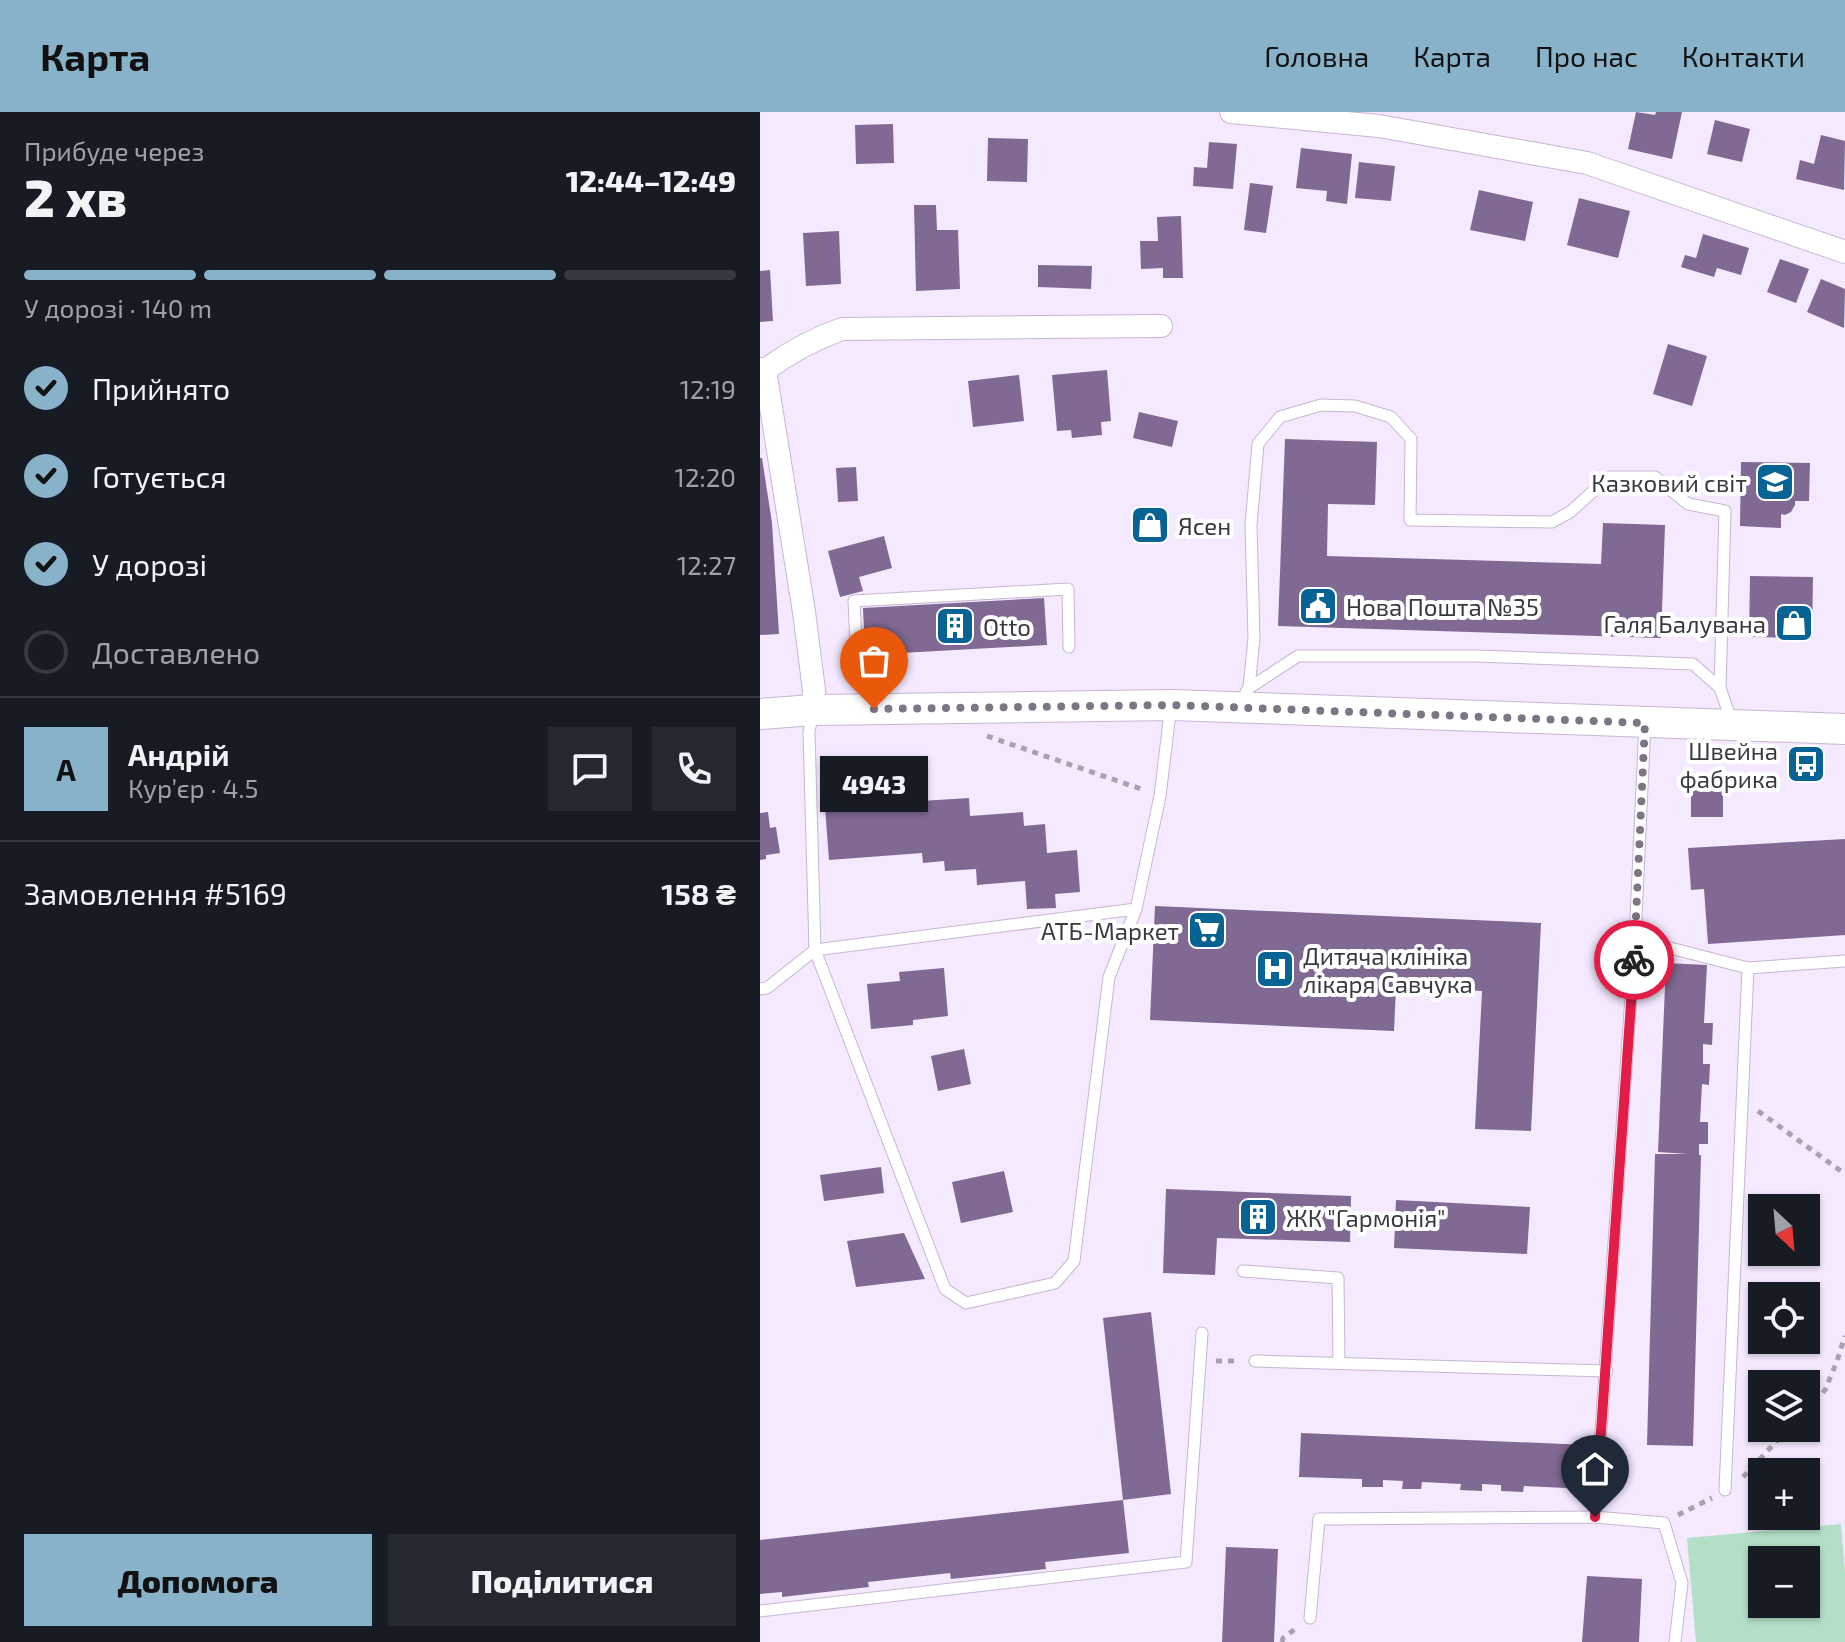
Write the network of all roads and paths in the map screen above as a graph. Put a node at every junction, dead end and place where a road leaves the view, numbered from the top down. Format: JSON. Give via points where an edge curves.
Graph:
{"nodes":[{"id":1,"x":1231,"y":112,"type":"edge"},
{"id":2,"x":1845,"y":252,"type":"edge"},
{"id":3,"x":1161,"y":326,"type":"dead end"},
{"id":4,"x":762,"y":370,"type":"edge"},
{"id":5,"x":1069,"y":647,"type":"dead end"},
{"id":6,"x":857,"y":661,"type":"dead end"},
{"id":7,"x":1720,"y":688,"type":"junction"},
{"id":8,"x":1242,"y":698,"type":"junction"},
{"id":9,"x":1172,"y":705,"type":"junction"},
{"id":10,"x":813,"y":710,"type":"junction"},
{"id":11,"x":760,"y":714,"type":"edge"},
{"id":12,"x":1645,"y":723,"type":"junction"},
{"id":13,"x":1733,"y":726,"type":"junction"},
{"id":14,"x":1845,"y":729,"type":"edge"},
{"id":15,"x":977,"y":733,"type":"dead end"},
{"id":16,"x":1160,"y":796,"type":"junction"},
{"id":17,"x":1136,"y":909,"type":"junction"},
{"id":18,"x":1635,"y":939,"type":"junction"},
{"id":19,"x":815,"y":950,"type":"junction"},
{"id":20,"x":1845,"y":961,"type":"edge"},
{"id":21,"x":1748,"y":968,"type":"junction"},
{"id":22,"x":760,"y":989,"type":"edge"},
{"id":23,"x":1743,"y":1099,"type":"junction"},
{"id":24,"x":1845,"y":1174,"type":"edge"},
{"id":25,"x":1243,"y":1271,"type":"dead end"},
{"id":26,"x":1202,"y":1333,"type":"dead end"},
{"id":27,"x":1845,"y":1336,"type":"edge"},
{"id":28,"x":1200,"y":1361,"type":"junction"},
{"id":29,"x":1255,"y":1361,"type":"joint"},
{"id":30,"x":1339,"y":1363,"type":"junction"},
{"id":31,"x":1607,"y":1371,"type":"junction"},
{"id":32,"x":1820,"y":1395,"type":"edge"},
{"id":33,"x":1725,"y":1490,"type":"dead end"},
{"id":34,"x":1595,"y":1517,"type":"junction"},
{"id":35,"x":760,"y":1611,"type":"edge"},
{"id":36,"x":1310,"y":1618,"type":"dead end"},
{"id":37,"x":1675,"y":1642,"type":"edge"}],
"edges":[{"from":1,"to":2,"type":"street","via":[[1379,126],[1587,163]]},
{"from":3,"to":4,"type":"street","via":[[842,329]]},
{"from":4,"to":10,"type":"street","via":[[804,612]]},
{"from":5,"to":6,"type":"lane","via":[[1068,589],[869,600],[854,601]]},
{"from":7,"to":8,"type":"lane","via":[[1693,664],[1298,656]]},
{"from":7,"to":8,"type":"lane","via":[[1725,511],[1688,504],[1655,477],[1609,477],[1552,522],[1410,520],[1411,439],[1391,417],[1355,406],[1321,405],[1280,417],[1258,444],[1251,525],[1254,638]]},
{"from":7,"to":13,"type":"lane"},
{"from":8,"to":9,"type":"street"},
{"from":8,"to":12,"type":"street"},
{"from":9,"to":10,"type":"street"},
{"from":9,"to":16,"type":"lane"},
{"from":10,"to":11,"type":"street"},
{"from":10,"to":19,"type":"lane","via":[[809,732]]},
{"from":12,"to":13,"type":"street"},
{"from":12,"to":18,"type":"lane"},
{"from":13,"to":14,"type":"street"},
{"from":15,"to":16,"type":"path"},
{"from":16,"to":17,"type":"lane"},
{"from":17,"to":19,"type":"lane"},
{"from":17,"to":19,"type":"lane","via":[[1109,977],[1074,1261],[1055,1283],[966,1303],[945,1289]]},
{"from":18,"to":21,"type":"lane"},
{"from":18,"to":31,"type":"lane"},
{"from":19,"to":22,"type":"lane"},
{"from":20,"to":21,"type":"lane"},
{"from":21,"to":23,"type":"lane"},
{"from":23,"to":24,"type":"path"},
{"from":23,"to":33,"type":"lane"},
{"from":25,"to":30,"type":"lane","via":[[1338,1278]]},
{"from":26,"to":28,"type":"lane"},
{"from":27,"to":32,"type":"path"},
{"from":28,"to":29,"type":"path"},
{"from":28,"to":35,"type":"lane","via":[[1186,1562]]},
{"from":29,"to":30,"type":"lane"},
{"from":30,"to":31,"type":"lane"},
{"from":31,"to":34,"type":"lane"},
{"from":34,"to":36,"type":"lane","via":[[1319,1519]]},
{"from":34,"to":37,"type":"lane","via":[[1664,1523],[1682,1583]]}]}
